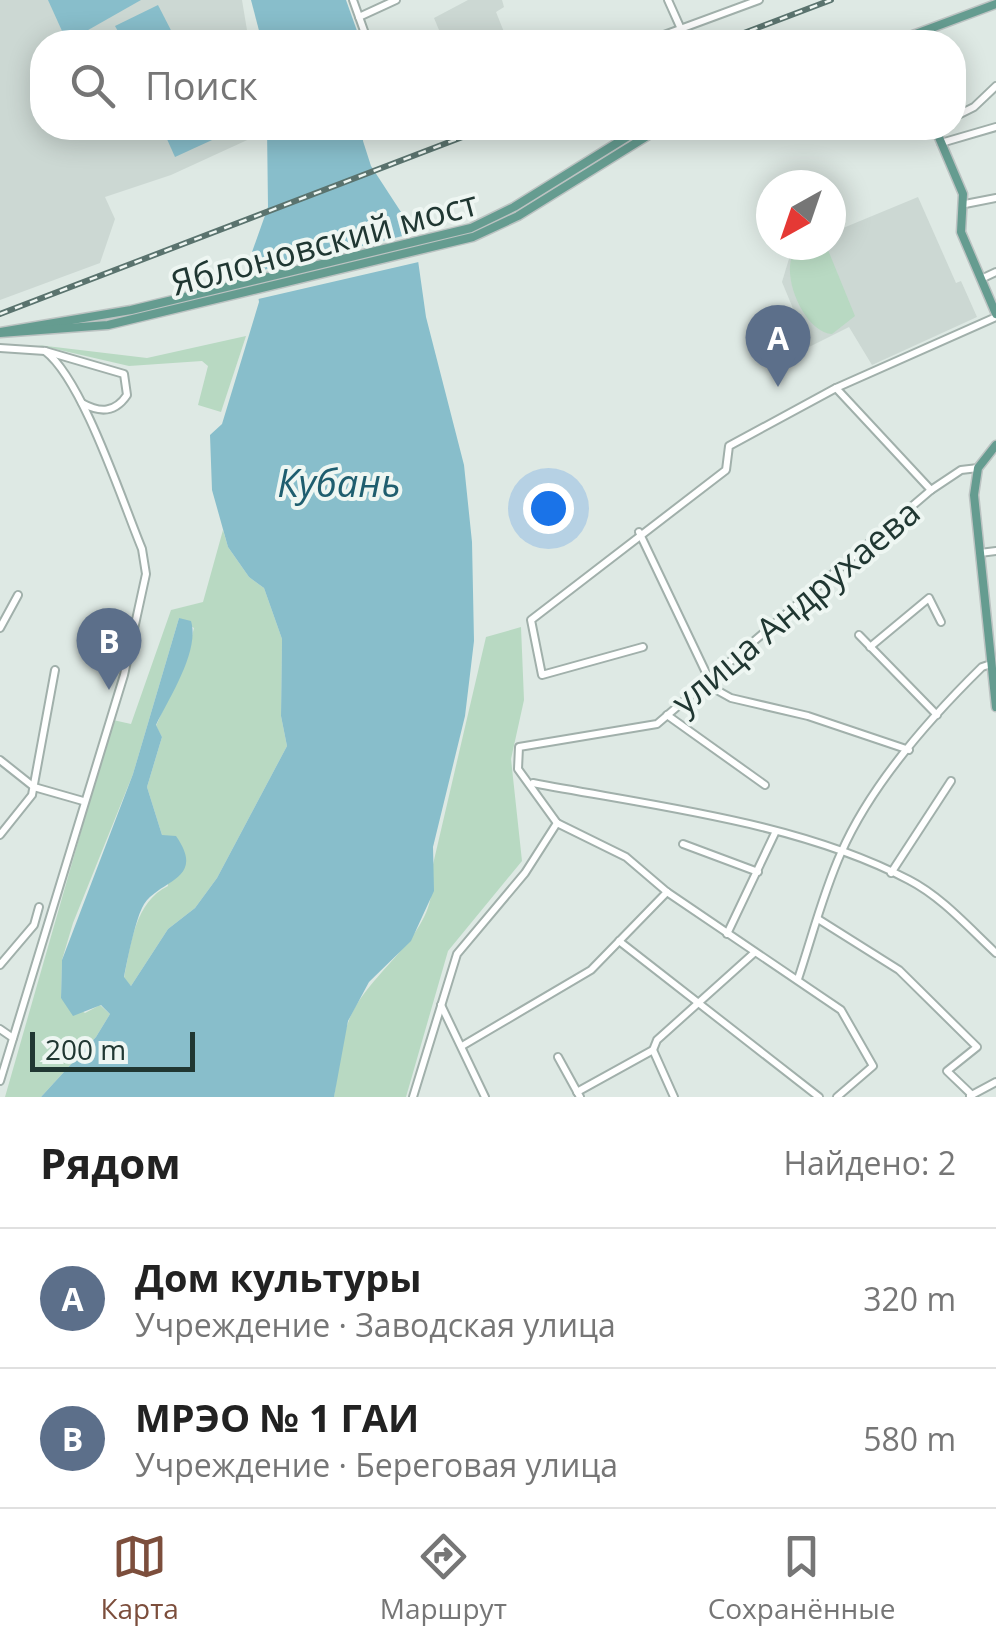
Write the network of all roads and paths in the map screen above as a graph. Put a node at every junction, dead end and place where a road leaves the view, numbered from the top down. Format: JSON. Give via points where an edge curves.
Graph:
{"nodes":[{"id":1,"x":353,"y":0,"type":"edge"},
{"id":2,"x":396,"y":0,"type":"edge"},
{"id":3,"x":668,"y":0,"type":"edge"},
{"id":4,"x":759,"y":0,"type":"edge"},
{"id":5,"x":996,"y":4,"type":"edge"},
{"id":6,"x":359,"y":17,"type":"junction"},
{"id":7,"x":681,"y":29,"type":"joint"},
{"id":8,"x":364,"y":30,"type":"edge"},
{"id":9,"x":928,"y":30,"type":"edge"},
{"id":10,"x":996,"y":86,"type":"edge"},
{"id":11,"x":966,"y":108,"type":"edge"},
{"id":12,"x":996,"y":127,"type":"edge"},
{"id":13,"x":966,"y":136,"type":"edge"},
{"id":14,"x":623,"y":140,"type":"edge"},
{"id":15,"x":941,"y":140,"type":"edge"},
{"id":16,"x":952,"y":140,"type":"edge"},
{"id":17,"x":942,"y":143,"type":"junction"},
{"id":18,"x":996,"y":198,"type":"edge"},
{"id":19,"x":965,"y":204,"type":"junction"},
{"id":20,"x":996,"y":272,"type":"edge"},
{"id":21,"x":981,"y":279,"type":"junction"},
{"id":22,"x":996,"y":315,"type":"edge"},
{"id":23,"x":0,"y":332,"type":"edge"},
{"id":24,"x":0,"y":348,"type":"edge"},
{"id":25,"x":45,"y":352,"type":"junction"},
{"id":26,"x":73,"y":359,"type":"junction"},
{"id":27,"x":65,"y":373,"type":"junction"},
{"id":28,"x":836,"y":388,"type":"junction"},
{"id":29,"x":81,"y":402,"type":"junction"},
{"id":30,"x":996,"y":445,"type":"edge"},
{"id":31,"x":978,"y":468,"type":"junction"},
{"id":32,"x":931,"y":490,"type":"junction"},
{"id":33,"x":639,"y":532,"type":"junction"},
{"id":34,"x":996,"y":551,"type":"edge"},
{"id":35,"x":978,"y":553,"type":"junction"},
{"id":36,"x":18,"y":595,"type":"dead end"},
{"id":37,"x":941,"y":622,"type":"dead end"},
{"id":38,"x":0,"y":628,"type":"edge"},
{"id":39,"x":859,"y":635,"type":"dead end"},
{"id":40,"x":643,"y":647,"type":"dead end"},
{"id":41,"x":870,"y":647,"type":"junction"},
{"id":42,"x":992,"y":664,"type":"junction"},
{"id":43,"x":55,"y":670,"type":"dead end"},
{"id":44,"x":706,"y":681,"type":"junction"},
{"id":45,"x":996,"y":707,"type":"edge"},
{"id":46,"x":937,"y":715,"type":"junction"},
{"id":47,"x":666,"y":716,"type":"junction"},
{"id":48,"x":909,"y":750,"type":"junction"},
{"id":49,"x":0,"y":760,"type":"edge"},
{"id":50,"x":951,"y":780,"type":"dead end"},
{"id":51,"x":531,"y":783,"type":"junction"},
{"id":52,"x":766,"y":784,"type":"dead end"},
{"id":53,"x":34,"y":788,"type":"junction"},
{"id":54,"x":83,"y":801,"type":"junction"},
{"id":55,"x":557,"y":823,"type":"junction"},
{"id":56,"x":774,"y":833,"type":"junction"},
{"id":57,"x":0,"y":834,"type":"edge"},
{"id":58,"x":683,"y":844,"type":"dead end"},
{"id":59,"x":841,"y":852,"type":"junction"},
{"id":60,"x":758,"y":872,"type":"junction"},
{"id":61,"x":891,"y":873,"type":"junction"},
{"id":62,"x":666,"y":892,"type":"junction"},
{"id":63,"x":38,"y":907,"type":"dead end"},
{"id":64,"x":818,"y":920,"type":"junction"},
{"id":65,"x":727,"y":934,"type":"junction"},
{"id":66,"x":619,"y":941,"type":"junction"},
{"id":67,"x":754,"y":953,"type":"junction"},
{"id":68,"x":996,"y":953,"type":"edge"},
{"id":69,"x":0,"y":965,"type":"edge"},
{"id":70,"x":798,"y":978,"type":"junction"},
{"id":71,"x":697,"y":1002,"type":"junction"},
{"id":72,"x":440,"y":1004,"type":"junction"},
{"id":73,"x":0,"y":1029,"type":"edge"},
{"id":74,"x":14,"y":1038,"type":"junction"},
{"id":75,"x":462,"y":1046,"type":"junction"},
{"id":76,"x":654,"y":1050,"type":"junction"},
{"id":77,"x":8,"y":1056,"type":"junction"},
{"id":78,"x":558,"y":1057,"type":"dead end"},
{"id":79,"x":0,"y":1065,"type":"edge"},
{"id":80,"x":0,"y":1081,"type":"edge"},
{"id":81,"x":996,"y":1082,"type":"edge"},
{"id":82,"x":579,"y":1094,"type":"edge"},
{"id":83,"x":970,"y":1096,"type":"edge"},
{"id":84,"x":413,"y":1097,"type":"edge"},
{"id":85,"x":485,"y":1097,"type":"edge"},
{"id":86,"x":674,"y":1097,"type":"edge"},
{"id":87,"x":819,"y":1097,"type":"edge"},
{"id":88,"x":838,"y":1097,"type":"edge"}],
"edges":[{"from":1,"to":6,"type":"street"},
{"from":2,"to":6,"type":"street"},
{"from":3,"to":7,"type":"street"},
{"from":4,"to":7,"type":"street"},
{"from":5,"to":9,"type":"main road"},
{"from":6,"to":8,"type":"street"},
{"from":10,"to":11,"type":"street"},
{"from":12,"to":13,"type":"street"},
{"from":14,"to":23,"type":"main road","name":"Яблоновский мост","via":[[516,212],[440,236],[142,312]]},
{"from":15,"to":17,"type":"main road"},
{"from":16,"to":17,"type":"street"},
{"from":17,"to":19,"type":"main road"},
{"from":18,"to":19,"type":"street"},
{"from":19,"to":21,"type":"main road","via":[[961,232]]},
{"from":20,"to":21,"type":"street"},
{"from":21,"to":22,"type":"main road"},
{"from":22,"to":28,"type":"street"},
{"from":24,"to":25,"type":"street"},
{"from":25,"to":26,"type":"street"},
{"from":25,"to":27,"type":"street"},
{"from":26,"to":27,"type":"street"},
{"from":26,"to":29,"type":"street","via":[[118,368],[126,379],[127,395],[115,408],[102,411]]},
{"from":27,"to":29,"type":"street"},
{"from":28,"to":32,"type":"street"},
{"from":28,"to":33,"type":"street","via":[[729,446],[726,470]]},
{"from":29,"to":54,"type":"street","via":[[146,566],[124,675]]},
{"from":30,"to":31,"type":"main road"},
{"from":31,"to":32,"type":"street","name":"улица Андрухаева","via":[[961,470]]},
{"from":31,"to":35,"type":"main road"},
{"from":32,"to":44,"type":"street","name":"улица Андрухаева"},
{"from":33,"to":40,"type":"street","via":[[530,623],[546,676]]},
{"from":33,"to":44,"type":"street"},
{"from":34,"to":35,"type":"street"},
{"from":35,"to":42,"type":"main road"},
{"from":36,"to":38,"type":"street"},
{"from":37,"to":41,"type":"street","via":[[930,598]]},
{"from":39,"to":41,"type":"street"},
{"from":41,"to":46,"type":"street"},
{"from":42,"to":45,"type":"main road"},
{"from":42,"to":46,"type":"street"},
{"from":43,"to":53,"type":"street"},
{"from":44,"to":47,"type":"street","name":"улица Андрухаева"},
{"from":44,"to":48,"type":"street","via":[[731,698]]},
{"from":46,"to":48,"type":"street"},
{"from":47,"to":51,"type":"street","name":"улица Андрухаева","via":[[657,724],[519,747],[518,769]]},
{"from":47,"to":52,"type":"street"},
{"from":48,"to":59,"type":"street"},
{"from":49,"to":53,"type":"street"},
{"from":50,"to":61,"type":"street"},
{"from":51,"to":55,"type":"street","name":"улица Андрухаева"},
{"from":51,"to":56,"type":"street"},
{"from":53,"to":54,"type":"street"},
{"from":53,"to":57,"type":"street"},
{"from":54,"to":74,"type":"street"},
{"from":55,"to":62,"type":"street","via":[[626,857]]},
{"from":55,"to":72,"type":"street","via":[[525,873],[466,939]]},
{"from":56,"to":59,"type":"street"},
{"from":56,"to":60,"type":"street"},
{"from":58,"to":60,"type":"street"},
{"from":59,"to":61,"type":"street"},
{"from":59,"to":64,"type":"street"},
{"from":60,"to":65,"type":"street"},
{"from":61,"to":68,"type":"street","via":[[945,906]]},
{"from":62,"to":65,"type":"street"},
{"from":62,"to":66,"type":"street"},
{"from":63,"to":69,"type":"street","via":[[34,925]]},
{"from":64,"to":70,"type":"street"},
{"from":64,"to":83,"type":"street","via":[[899,970],[977,1047],[947,1072]]},
{"from":65,"to":67,"type":"street"},
{"from":66,"to":71,"type":"street"},
{"from":66,"to":75,"type":"street","via":[[591,970]]},
{"from":67,"to":70,"type":"street"},
{"from":67,"to":71,"type":"street"},
{"from":70,"to":88,"type":"street","via":[[841,1010],[873,1066]]},
{"from":71,"to":76,"type":"street","via":[[656,1040]]},
{"from":71,"to":87,"type":"street"},
{"from":72,"to":75,"type":"street"},
{"from":72,"to":84,"type":"street"},
{"from":73,"to":74,"type":"street"},
{"from":74,"to":77,"type":"street"},
{"from":75,"to":85,"type":"street"},
{"from":76,"to":82,"type":"street"},
{"from":76,"to":86,"type":"street"},
{"from":77,"to":79,"type":"street"},
{"from":77,"to":80,"type":"street"},
{"from":78,"to":82,"type":"street"},
{"from":81,"to":83,"type":"street"}]}
